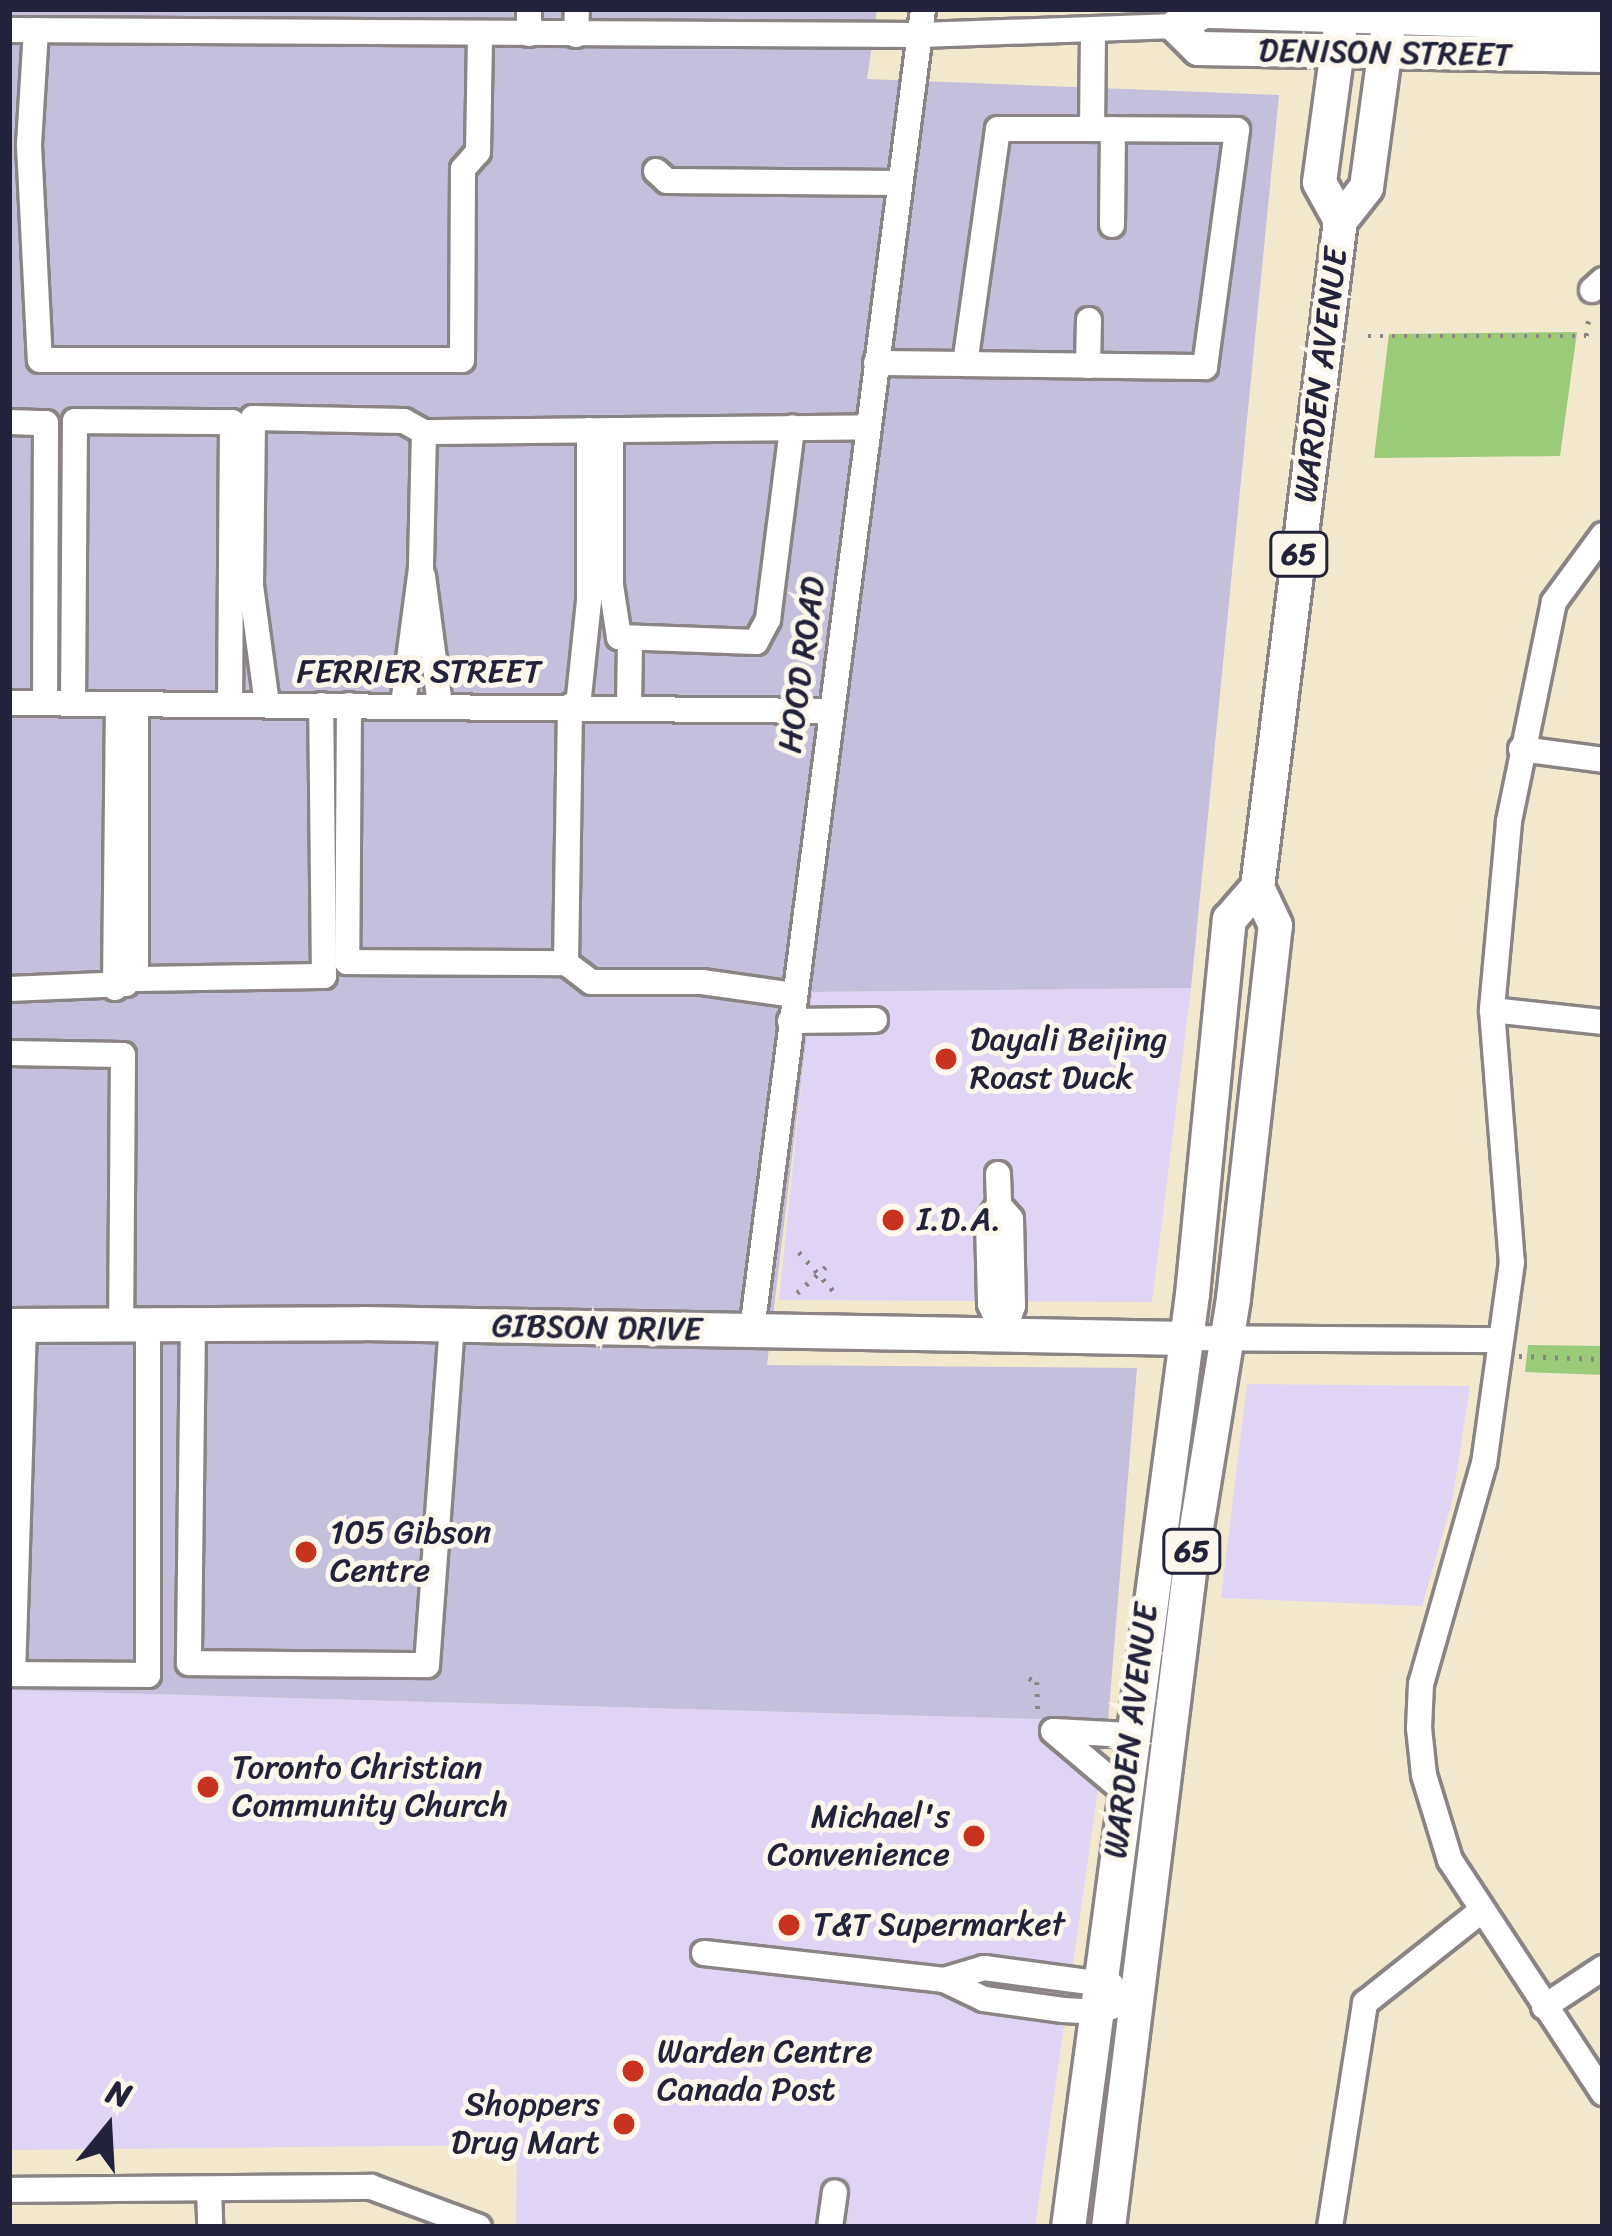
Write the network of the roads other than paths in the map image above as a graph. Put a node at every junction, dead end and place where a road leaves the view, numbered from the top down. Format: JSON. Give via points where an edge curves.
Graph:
{"nodes":[{"id":1,"x":1343,"y":12,"type":"edge"},
{"id":2,"x":1390,"y":13,"type":"edge"},
{"id":3,"x":371,"y":21,"type":"edge"},
{"id":4,"x":419,"y":21,"type":"edge"},
{"id":5,"x":529,"y":22,"type":"edge"},
{"id":6,"x":577,"y":22,"type":"edge"},
{"id":7,"x":921,"y":22,"type":"edge"},
{"id":8,"x":1603,"y":24,"type":"edge"},
{"id":9,"x":1176,"y":26,"type":"junction"},
{"id":10,"x":1093,"y":29,"type":"junction"},
{"id":11,"x":9,"y":30,"type":"edge"},
{"id":12,"x":36,"y":30,"type":"junction"},
{"id":13,"x":479,"y":34,"type":"junction"},
{"id":14,"x":1336,"y":52,"type":"junction"},
{"id":15,"x":1385,"y":55,"type":"junction"},
{"id":16,"x":1603,"y":56,"type":"edge"},
{"id":17,"x":1102,"y":129,"type":"junction"},
{"id":18,"x":656,"y":171,"type":"dead end"},
{"id":19,"x":900,"y":183,"type":"junction"},
{"id":20,"x":1340,"y":220,"type":"junction"},
{"id":21,"x":1112,"y":225,"type":"dead end"},
{"id":22,"x":1089,"y":320,"type":"dead end"},
{"id":23,"x":875,"y":363,"type":"junction"},
{"id":24,"x":965,"y":364,"type":"junction"},
{"id":25,"x":1088,"y":366,"type":"junction"},
{"id":26,"x":243,"y":420,"type":"junction"},
{"id":27,"x":9,"y":422,"type":"edge"},
{"id":28,"x":867,"y":427,"type":"junction"},
{"id":29,"x":792,"y":428,"type":"junction"},
{"id":30,"x":600,"y":430,"type":"junction"},
{"id":31,"x":424,"y":432,"type":"junction"},
{"id":32,"x":1603,"y":535,"type":"edge"},
{"id":33,"x":421,"y":568,"type":"junction"},
{"id":34,"x":630,"y":639,"type":"junction"},
{"id":35,"x":9,"y":703,"type":"edge"},
{"id":36,"x":45,"y":703,"type":"junction"},
{"id":37,"x":73,"y":704,"type":"junction"},
{"id":38,"x":127,"y":704,"type":"junction"},
{"id":39,"x":230,"y":704,"type":"junction"},
{"id":40,"x":267,"y":704,"type":"junction"},
{"id":41,"x":321,"y":705,"type":"junction"},
{"id":42,"x":349,"y":705,"type":"junction"},
{"id":43,"x":404,"y":705,"type":"junction"},
{"id":44,"x":440,"y":705,"type":"junction"},
{"id":45,"x":574,"y":706,"type":"junction"},
{"id":46,"x":629,"y":706,"type":"junction"},
{"id":47,"x":828,"y":711,"type":"junction"},
{"id":48,"x":1521,"y":749,"type":"junction"},
{"id":49,"x":1603,"y":760,"type":"edge"},
{"id":50,"x":1257,"y":887,"type":"junction"},
{"id":51,"x":566,"y":963,"type":"junction"},
{"id":52,"x":125,"y":983,"type":"junction"},
{"id":53,"x":9,"y":989,"type":"edge"},
{"id":54,"x":792,"y":1008,"type":"junction"},
{"id":55,"x":1492,"y":1010,"type":"junction"},
{"id":56,"x":874,"y":1020,"type":"dead end"},
{"id":57,"x":1603,"y":1022,"type":"edge"},
{"id":58,"x":9,"y":1053,"type":"edge"},
{"id":59,"x":998,"y":1174,"type":"dead end"},
{"id":60,"x":193,"y":1324,"type":"junction"},
{"id":61,"x":16,"y":1325,"type":"edge"},
{"id":62,"x":135,"y":1325,"type":"junction"},
{"id":63,"x":452,"y":1325,"type":"junction"},
{"id":64,"x":752,"y":1330,"type":"junction"},
{"id":65,"x":1004,"y":1334,"type":"junction"},
{"id":66,"x":1186,"y":1339,"type":"junction"},
{"id":67,"x":1222,"y":1342,"type":"junction"},
{"id":68,"x":1498,"y":1348,"type":"junction"},
{"id":69,"x":1129,"y":1735,"type":"junction"},
{"id":70,"x":1165,"y":1761,"type":"junction"},
{"id":71,"x":1124,"y":1791,"type":"junction"},
{"id":72,"x":1480,"y":1912,"type":"junction"},
{"id":73,"x":704,"y":1953,"type":"dead end"},
{"id":74,"x":1603,"y":1967,"type":"edge"},
{"id":75,"x":1098,"y":1995,"type":"junction"},
{"id":76,"x":1138,"y":1998,"type":"junction"},
{"id":77,"x":1544,"y":2007,"type":"junction"},
{"id":78,"x":1603,"y":2093,"type":"edge"},
{"id":79,"x":208,"y":2189,"type":"junction"},
{"id":80,"x":9,"y":2190,"type":"edge"},
{"id":81,"x":835,"y":2192,"type":"dead end"},
{"id":82,"x":210,"y":2227,"type":"edge"},
{"id":83,"x":479,"y":2227,"type":"edge"},
{"id":84,"x":830,"y":2227,"type":"edge"},
{"id":85,"x":1068,"y":2227,"type":"edge"},
{"id":86,"x":1108,"y":2227,"type":"edge"},
{"id":87,"x":1330,"y":2227,"type":"edge"}],
"edges":[{"from":1,"to":2,"type":"main road","name":"DENISON STREET"},
{"from":1,"to":9,"type":"main road","name":"DENISON STREET","via":[[1203,11]]},
{"from":1,"to":14,"type":"main road","name":"WARDEN AVENUE","number":"65"},
{"from":2,"to":8,"type":"main road","name":"DENISON STREET"},
{"from":2,"to":15,"type":"main road","name":"WARDEN AVENUE","number":"65"},
{"from":3,"to":4,"type":"street","name":"DENISON STREET"},
{"from":3,"to":12,"type":"street","name":"DENISON STREET"},
{"from":4,"to":13,"type":"street","name":"DENISON STREET"},
{"from":5,"to":6,"type":"street","name":"DENISON STREET"},
{"from":5,"to":13,"type":"street","name":"DENISON STREET"},
{"from":6,"to":7,"type":"street","name":"DENISON STREET"},
{"from":7,"to":10,"type":"street","name":"DENISON STREET"},
{"from":7,"to":19,"type":"street","name":"HOOD ROAD"},
{"from":9,"to":10,"type":"street","name":"DENISON STREET"},
{"from":9,"to":14,"type":"main road","name":"DENISON STREET","via":[[1198,49]]},
{"from":10,"to":17,"type":"street"},
{"from":11,"to":12,"type":"street","name":"DENISON STREET"},
{"from":12,"to":13,"type":"street","via":[[29,146],[40,360],[462,360],[463,169],[478,152]]},
{"from":14,"to":15,"type":"main road","name":"DENISON STREET"},
{"from":14,"to":20,"type":"main road","name":"WARDEN AVENUE","number":"65","via":[[1319,182]]},
{"from":15,"to":16,"type":"main road","name":"DENISON STREET"},
{"from":15,"to":20,"type":"main road","name":"WARDEN AVENUE","number":"65","via":[[1366,188]]},
{"from":17,"to":21,"type":"street"},
{"from":17,"to":24,"type":"street","via":[[998,129]]},
{"from":17,"to":25,"type":"street","via":[[1237,130],[1205,368]]},
{"from":18,"to":19,"type":"street","via":[[667,181]]},
{"from":19,"to":23,"type":"street","name":"HOOD ROAD"},
{"from":20,"to":50,"type":"main road","name":"WARDEN AVENUE","number":"65"},
{"from":22,"to":25,"type":"street"},
{"from":23,"to":24,"type":"street"},
{"from":23,"to":28,"type":"street","name":"HOOD ROAD"},
{"from":24,"to":25,"type":"street"},
{"from":26,"to":31,"type":"street","via":[[404,421]]},
{"from":26,"to":37,"type":"street","via":[[75,421]]},
{"from":26,"to":39,"type":"street"},
{"from":26,"to":40,"type":"street"},
{"from":27,"to":36,"type":"street","via":[[46,423]]},
{"from":28,"to":29,"type":"street"},
{"from":28,"to":47,"type":"street","name":"HOOD ROAD"},
{"from":29,"to":30,"type":"street"},
{"from":29,"to":34,"type":"street","via":[[762,639]]},
{"from":30,"to":31,"type":"street"},
{"from":30,"to":34,"type":"street","via":[[616,633]]},
{"from":30,"to":45,"type":"street"},
{"from":31,"to":33,"type":"street"},
{"from":32,"to":48,"type":"street","via":[[1554,602]]},
{"from":33,"to":43,"type":"street"},
{"from":33,"to":44,"type":"street"},
{"from":34,"to":46,"type":"street"},
{"from":35,"to":36,"type":"street","name":"FERRIER STREET"},
{"from":36,"to":37,"type":"street","name":"FERRIER STREET"},
{"from":37,"to":38,"type":"street","name":"FERRIER STREET"},
{"from":38,"to":39,"type":"street","name":"FERRIER STREET"},
{"from":38,"to":52,"type":"street"},
{"from":39,"to":40,"type":"street","name":"FERRIER STREET"},
{"from":40,"to":41,"type":"street","name":"FERRIER STREET"},
{"from":41,"to":42,"type":"street","name":"FERRIER STREET"},
{"from":41,"to":52,"type":"street","via":[[324,976]]},
{"from":42,"to":43,"type":"street","name":"FERRIER STREET"},
{"from":42,"to":51,"type":"street","via":[[347,962]]},
{"from":43,"to":44,"type":"street","name":"FERRIER STREET"},
{"from":44,"to":45,"type":"street","name":"FERRIER STREET"},
{"from":45,"to":46,"type":"street","name":"FERRIER STREET"},
{"from":45,"to":51,"type":"street"},
{"from":46,"to":47,"type":"street","name":"FERRIER STREET"},
{"from":47,"to":54,"type":"street","name":"HOOD ROAD"},
{"from":48,"to":49,"type":"street"},
{"from":48,"to":55,"type":"street"},
{"from":50,"to":66,"type":"main road","name":"WARDEN AVENUE","number":"65","via":[[1229,919]]},
{"from":50,"to":67,"type":"main road","name":"WARDEN AVENUE","number":"65","via":[[1276,925]]},
{"from":51,"to":54,"type":"street","via":[[591,982],[702,982]]},
{"from":52,"to":53,"type":"street"},
{"from":54,"to":56,"type":"street"},
{"from":54,"to":64,"type":"street","name":"HOOD ROAD"},
{"from":55,"to":57,"type":"street"},
{"from":55,"to":68,"type":"street","via":[[1513,1231]]},
{"from":58,"to":62,"type":"street","via":[[123,1054]]},
{"from":59,"to":65,"type":"street","via":[[999,1205],[1011,1219],[1012,1306]]},
{"from":60,"to":62,"type":"main road","name":"GIBSON DRIVE"},
{"from":60,"to":63,"type":"main road","name":"GIBSON DRIVE"},
{"from":60,"to":63,"type":"street","via":[[189,1663],[403,1665],[427,1665]]},
{"from":61,"to":62,"type":"main road","name":"GIBSON DRIVE"},
{"from":61,"to":62,"type":"street","via":[[13,1674],[148,1675]]},
{"from":63,"to":64,"type":"main road","name":"GIBSON DRIVE"},
{"from":64,"to":65,"type":"main road","name":"GIBSON DRIVE"},
{"from":65,"to":66,"type":"main road","name":"GIBSON DRIVE"},
{"from":66,"to":67,"type":"street"},
{"from":66,"to":69,"type":"main road","name":"WARDEN AVENUE","number":"65"},
{"from":67,"to":68,"type":"street"},
{"from":67,"to":70,"type":"main road","name":"WARDEN AVENUE","number":"65"},
{"from":68,"to":72,"type":"street","via":[[1484,1463],[1421,1684],[1419,1728],[1434,1816]]},
{"from":69,"to":70,"type":"main road"},
{"from":69,"to":71,"type":"main road","name":"WARDEN AVENUE","number":"65"},
{"from":69,"to":71,"type":"street","via":[[1053,1731]]},
{"from":70,"to":76,"type":"main road","name":"WARDEN AVENUE","number":"65"},
{"from":71,"to":75,"type":"main road","name":"WARDEN AVENUE","number":"65"},
{"from":72,"to":77,"type":"street"},
{"from":72,"to":87,"type":"street","via":[[1365,2003]]},
{"from":73,"to":75,"type":"street","via":[[944,1980],[985,1967]]},
{"from":74,"to":77,"type":"street"},
{"from":75,"to":76,"type":"street"},
{"from":75,"to":85,"type":"main road","name":"WARDEN AVENUE","number":"65"},
{"from":76,"to":86,"type":"main road","name":"WARDEN AVENUE","number":"65"},
{"from":77,"to":78,"type":"street"},
{"from":79,"to":80,"type":"street"},
{"from":79,"to":82,"type":"street"},
{"from":79,"to":83,"type":"street","via":[[371,2187]]},
{"from":81,"to":84,"type":"street"}]}
